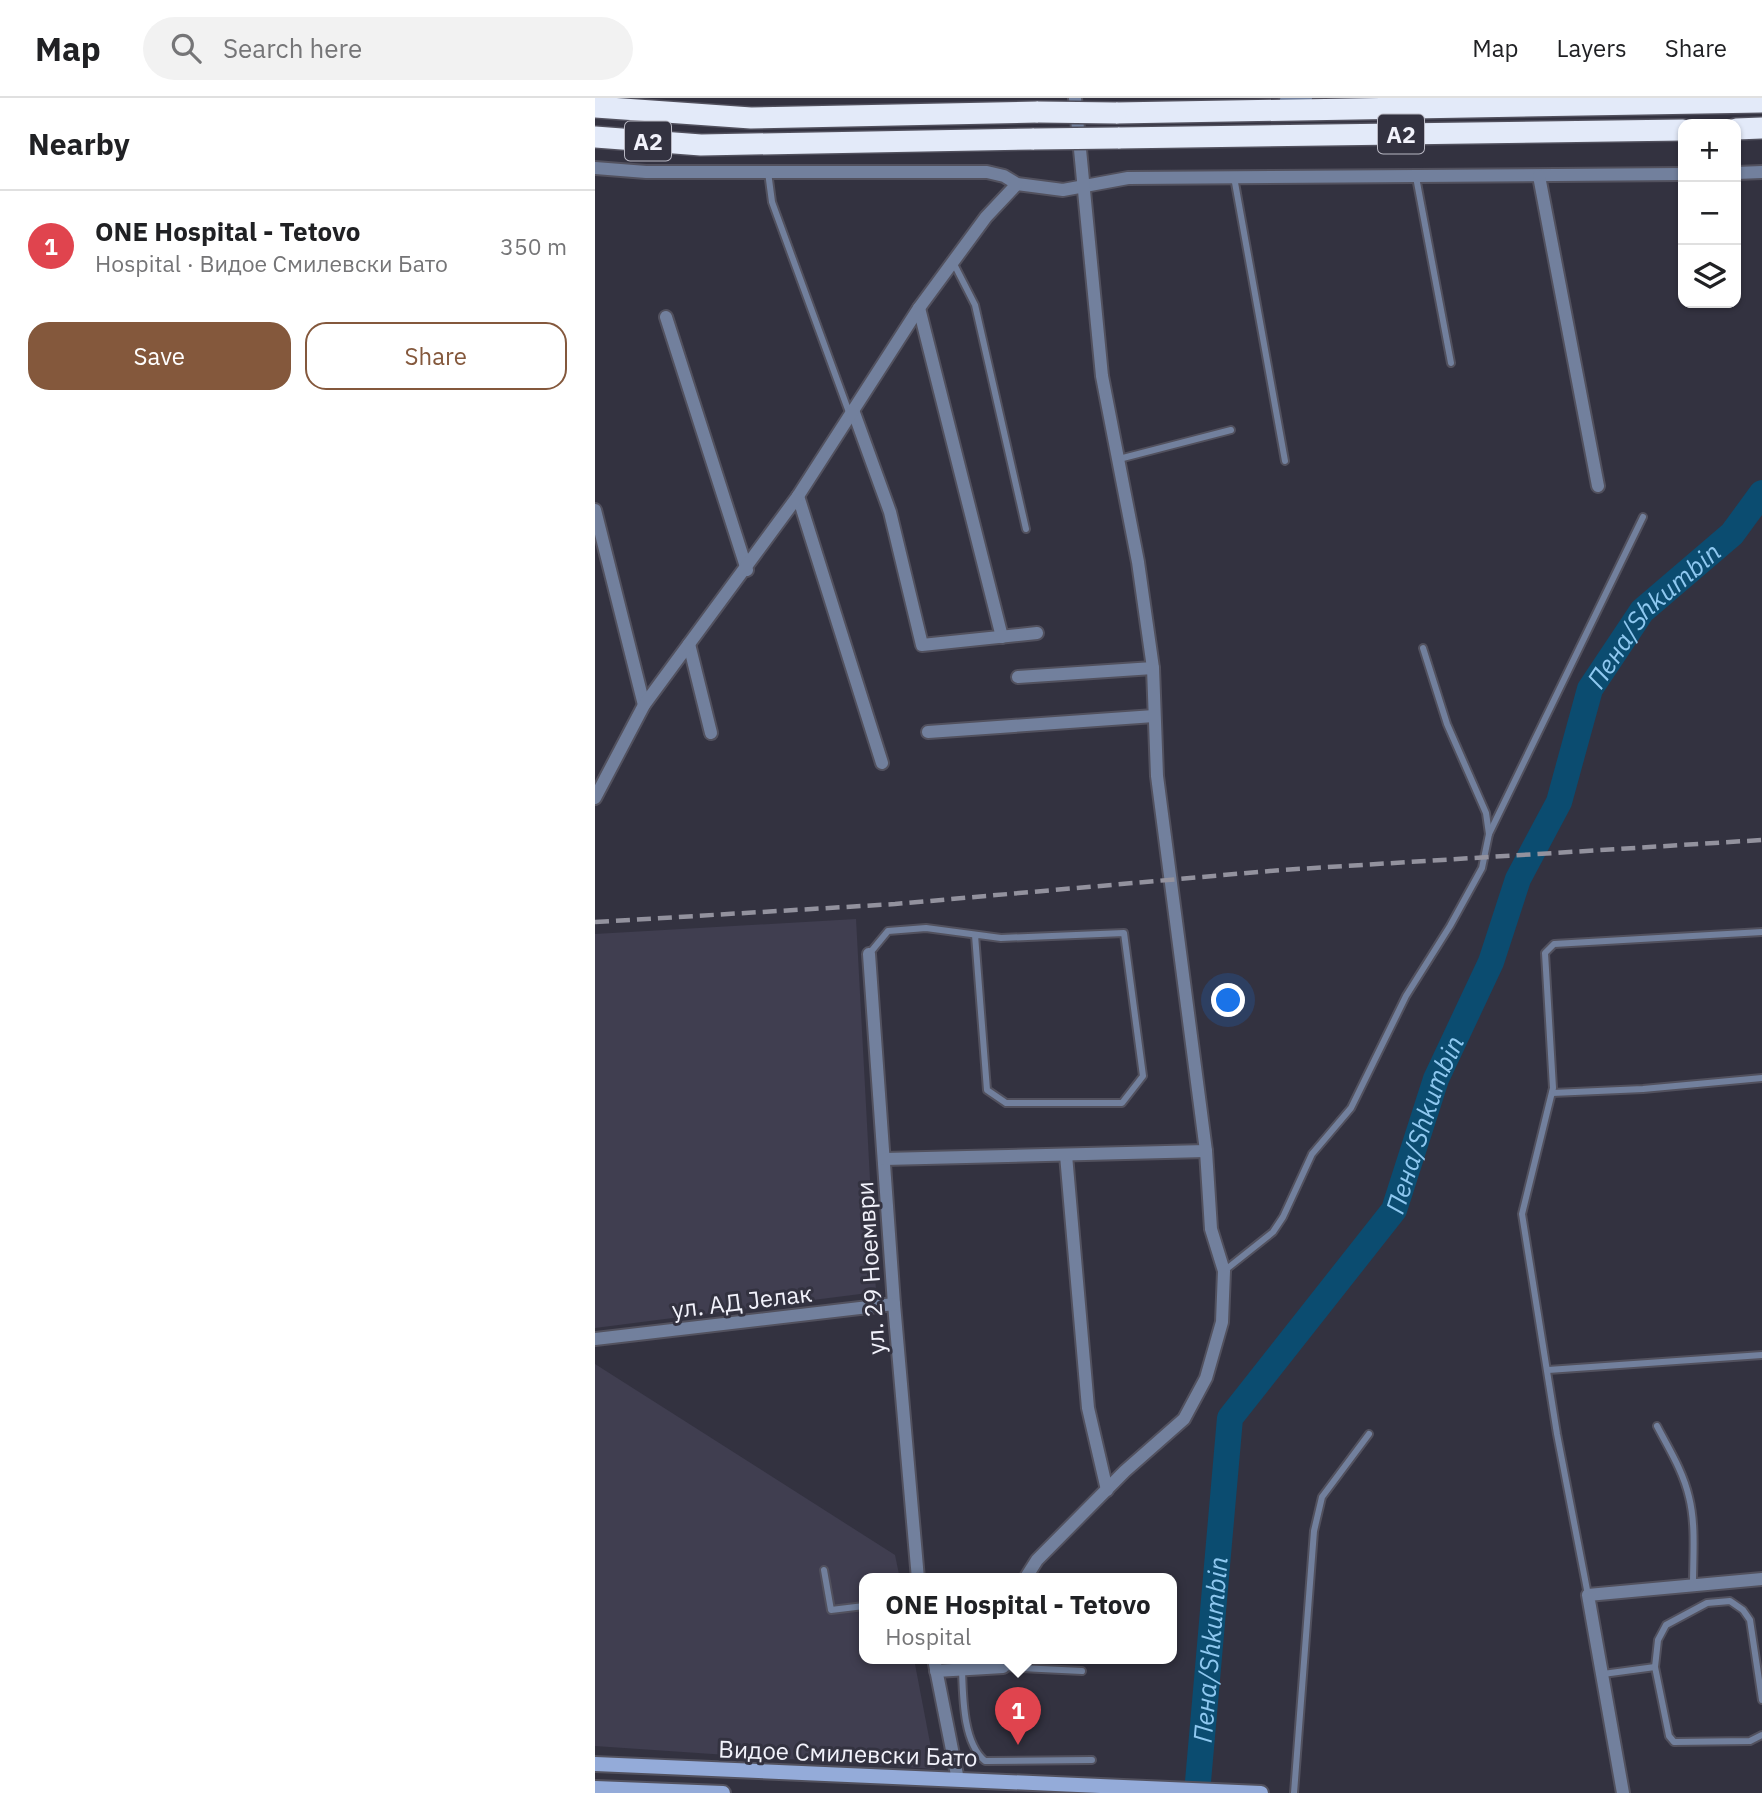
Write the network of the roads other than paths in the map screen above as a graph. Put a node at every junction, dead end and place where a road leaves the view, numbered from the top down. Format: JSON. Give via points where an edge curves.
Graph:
{"nodes":[{"id":1,"x":1075,"y":98,"type":"edge"},
{"id":2,"x":1309,"y":98,"type":"edge"},
{"id":3,"x":1762,"y":102,"type":"edge"},
{"id":4,"x":595,"y":107,"type":"edge"},
{"id":5,"x":1116,"y":113,"type":"junction"},
{"id":6,"x":1762,"y":128,"type":"edge"},
{"id":7,"x":1741,"y":129,"type":"edge"},
{"id":8,"x":1678,"y":130,"type":"edge"},
{"id":9,"x":595,"y":136,"type":"edge"},
{"id":10,"x":595,"y":168,"type":"edge"},
{"id":11,"x":768,"y":172,"type":"junction"},
{"id":12,"x":1762,"y":172,"type":"edge"},
{"id":13,"x":1741,"y":173,"type":"edge"},
{"id":14,"x":1678,"y":174,"type":"edge"},
{"id":15,"x":1539,"y":176,"type":"junction"},
{"id":16,"x":1234,"y":177,"type":"junction"},
{"id":17,"x":1416,"y":177,"type":"junction"},
{"id":18,"x":1017,"y":184,"type":"junction"},
{"id":19,"x":1081,"y":187,"type":"junction"},
{"id":20,"x":953,"y":262,"type":"junction"},
{"id":21,"x":919,"y":308,"type":"junction"},
{"id":22,"x":666,"y":317,"type":"dead end"},
{"id":23,"x":1451,"y":363,"type":"dead end"},
{"id":24,"x":852,"y":413,"type":"junction"},
{"id":25,"x":1231,"y":430,"type":"dead end"},
{"id":26,"x":1117,"y":459,"type":"junction"},
{"id":27,"x":1285,"y":461,"type":"dead end"},
{"id":28,"x":1598,"y":486,"type":"dead end"},
{"id":29,"x":798,"y":496,"type":"junction"},
{"id":30,"x":595,"y":510,"type":"edge"},
{"id":31,"x":1643,"y":517,"type":"dead end"},
{"id":32,"x":1026,"y":529,"type":"dead end"},
{"id":33,"x":747,"y":569,"type":"junction"},
{"id":34,"x":1037,"y":633,"type":"dead end"},
{"id":35,"x":1002,"y":637,"type":"junction"},
{"id":36,"x":689,"y":644,"type":"junction"},
{"id":37,"x":1423,"y":648,"type":"dead end"},
{"id":38,"x":1153,"y":668,"type":"junction"},
{"id":39,"x":1018,"y":677,"type":"dead end"},
{"id":40,"x":644,"y":705,"type":"junction"},
{"id":41,"x":1154,"y":716,"type":"junction"},
{"id":42,"x":927,"y":732,"type":"dead end"},
{"id":43,"x":711,"y":733,"type":"dead end"},
{"id":44,"x":882,"y":763,"type":"dead end"},
{"id":45,"x":595,"y":798,"type":"edge"},
{"id":46,"x":1489,"y":834,"type":"junction"},
{"id":47,"x":1762,"y":932,"type":"edge"},
{"id":48,"x":975,"y":935,"type":"junction"},
{"id":49,"x":869,"y":954,"type":"joint"},
{"id":50,"x":1762,"y":1077,"type":"edge"},
{"id":51,"x":1552,"y":1093,"type":"junction"},
{"id":52,"x":1206,"y":1152,"type":"junction"},
{"id":53,"x":1066,"y":1155,"type":"junction"},
{"id":54,"x":884,"y":1159,"type":"junction"},
{"id":55,"x":1224,"y":1271,"type":"junction"},
{"id":56,"x":894,"y":1304,"type":"junction"},
{"id":57,"x":595,"y":1339,"type":"edge"},
{"id":58,"x":1762,"y":1355,"type":"edge"},
{"id":59,"x":1548,"y":1370,"type":"junction"},
{"id":60,"x":1657,"y":1426,"type":"dead end"},
{"id":61,"x":1369,"y":1434,"type":"dead end"},
{"id":62,"x":1107,"y":1490,"type":"junction"},
{"id":63,"x":824,"y":1570,"type":"dead end"},
{"id":64,"x":917,"y":1573,"type":"edge"},
{"id":65,"x":1029,"y":1573,"type":"edge"},
{"id":66,"x":1762,"y":1579,"type":"edge"},
{"id":67,"x":1693,"y":1585,"type":"junction"},
{"id":68,"x":1588,"y":1595,"type":"junction"},
{"id":69,"x":859,"y":1607,"type":"edge"},
{"id":70,"x":999,"y":1664,"type":"edge"},
{"id":71,"x":1015,"y":1664,"type":"edge"},
{"id":72,"x":935,"y":1665,"type":"edge"},
{"id":73,"x":1655,"y":1667,"type":"junction"},
{"id":74,"x":962,"y":1670,"type":"junction"},
{"id":75,"x":1082,"y":1671,"type":"dead end"},
{"id":76,"x":1601,"y":1674,"type":"junction"},
{"id":77,"x":1762,"y":1700,"type":"edge"},
{"id":78,"x":1762,"y":1735,"type":"edge"},
{"id":79,"x":1092,"y":1760,"type":"dead end"},
{"id":80,"x":595,"y":1764,"type":"edge"},
{"id":81,"x":960,"y":1787,"type":"edge"},
{"id":82,"x":595,"y":1788,"type":"edge"},
{"id":83,"x":1223,"y":1791,"type":"edge"},
{"id":84,"x":723,"y":1793,"type":"edge"},
{"id":85,"x":1261,"y":1793,"type":"edge"},
{"id":86,"x":1294,"y":1793,"type":"edge"},
{"id":87,"x":1623,"y":1793,"type":"edge"}],
"edges":[{"from":1,"to":19,"type":"street"},
{"from":2,"to":5,"type":"lane"},
{"from":3,"to":5,"type":"highway","number":"A2"},
{"from":4,"to":5,"type":"highway","number":"A2","bridge":true,"via":[[751,118]]},
{"from":6,"to":7,"type":"highway"},
{"from":8,"to":9,"type":"highway","number":"A2","bridge":true,"via":[[701,145]]},
{"from":10,"to":11,"type":"street"},
{"from":11,"to":18,"type":"street","via":[[987,172]]},
{"from":11,"to":24,"type":"lane","via":[[772,202]]},
{"from":12,"to":13,"type":"street"},
{"from":14,"to":15,"type":"street"},
{"from":15,"to":17,"type":"street"},
{"from":15,"to":28,"type":"street"},
{"from":16,"to":17,"type":"street"},
{"from":16,"to":19,"type":"street","via":[[1128,178]]},
{"from":16,"to":27,"type":"lane"},
{"from":17,"to":23,"type":"lane"},
{"from":18,"to":19,"type":"street","via":[[1063,190]]},
{"from":18,"to":20,"type":"street"},
{"from":19,"to":26,"type":"street","via":[[1102,376]]},
{"from":20,"to":21,"type":"street"},
{"from":20,"to":32,"type":"lane","via":[[975,305]]},
{"from":21,"to":24,"type":"street"},
{"from":21,"to":35,"type":"street"},
{"from":22,"to":33,"type":"street"},
{"from":24,"to":29,"type":"street"},
{"from":24,"to":35,"type":"street","via":[[890,512],[922,645]]},
{"from":25,"to":26,"type":"lane"},
{"from":26,"to":38,"type":"street"},
{"from":29,"to":33,"type":"street"},
{"from":29,"to":44,"type":"street"},
{"from":30,"to":40,"type":"street"},
{"from":31,"to":46,"type":"lane"},
{"from":33,"to":36,"type":"street"},
{"from":34,"to":35,"type":"street"},
{"from":36,"to":40,"type":"street"},
{"from":36,"to":43,"type":"street"},
{"from":37,"to":46,"type":"lane","via":[[1447,724],[1486,813]]},
{"from":38,"to":39,"type":"street"},
{"from":38,"to":41,"type":"street"},
{"from":40,"to":45,"type":"street"},
{"from":41,"to":42,"type":"street"},
{"from":41,"to":52,"type":"street","via":[[1157,776]]},
{"from":46,"to":55,"type":"lane","via":[[1479,877],[1406,996],[1351,1108],[1313,1154],[1273,1232]]},
{"from":47,"to":51,"type":"lane","via":[[1555,944],[1545,953]]},
{"from":48,"to":48,"type":"lane","via":[[1123,933],[1143,1076],[1122,1103],[1006,1103],[987,1090]]},
{"from":48,"to":49,"type":"lane","via":[[926,928],[888,931]]},
{"from":49,"to":54,"type":"street","name":"ул. 29 Ноември"},
{"from":50,"to":51,"type":"lane"},
{"from":51,"to":59,"type":"lane","via":[[1522,1214]]},
{"from":52,"to":53,"type":"street"},
{"from":52,"to":55,"type":"street","via":[[1211,1229]]},
{"from":53,"to":54,"type":"street"},
{"from":53,"to":62,"type":"street","via":[[1088,1408]]},
{"from":54,"to":56,"type":"street","name":"ул. 29 Ноември"},
{"from":55,"to":62,"type":"street","via":[[1222,1322],[1195,1399],[1184,1419]]},
{"from":56,"to":57,"type":"street","name":"ул. АД Јелак"},
{"from":56,"to":64,"type":"street","name":"ул. 29 Ноември"},
{"from":58,"to":59,"type":"lane"},
{"from":59,"to":68,"type":"lane"},
{"from":60,"to":67,"type":"lane","via":[[1689,1497]]},
{"from":61,"to":86,"type":"lane","via":[[1322,1497],[1314,1531]]},
{"from":62,"to":65,"type":"street"},
{"from":63,"to":69,"type":"lane","via":[[831,1610]]},
{"from":66,"to":67,"type":"street"},
{"from":67,"to":68,"type":"street"},
{"from":68,"to":76,"type":"street"},
{"from":70,"to":74,"type":"street"},
{"from":71,"to":75,"type":"lane"},
{"from":72,"to":74,"type":"street"},
{"from":72,"to":81,"type":"street"},
{"from":73,"to":76,"type":"lane"},
{"from":73,"to":77,"type":"lane","via":[[1665,1625],[1707,1603],[1730,1601],[1750,1620]]},
{"from":73,"to":78,"type":"lane","via":[[1674,1742],[1750,1741]]},
{"from":74,"to":79,"type":"lane","via":[[974,1752],[985,1761]]},
{"from":76,"to":87,"type":"street"},
{"from":80,"to":81,"type":"street","name":"Видое Смилевски Бато"},
{"from":81,"to":83,"type":"street","name":"Видое Смилевски Бато"},
{"from":82,"to":84,"type":"street","name":"Видое Смилевски Бато"},
{"from":83,"to":85,"type":"street"}]}
